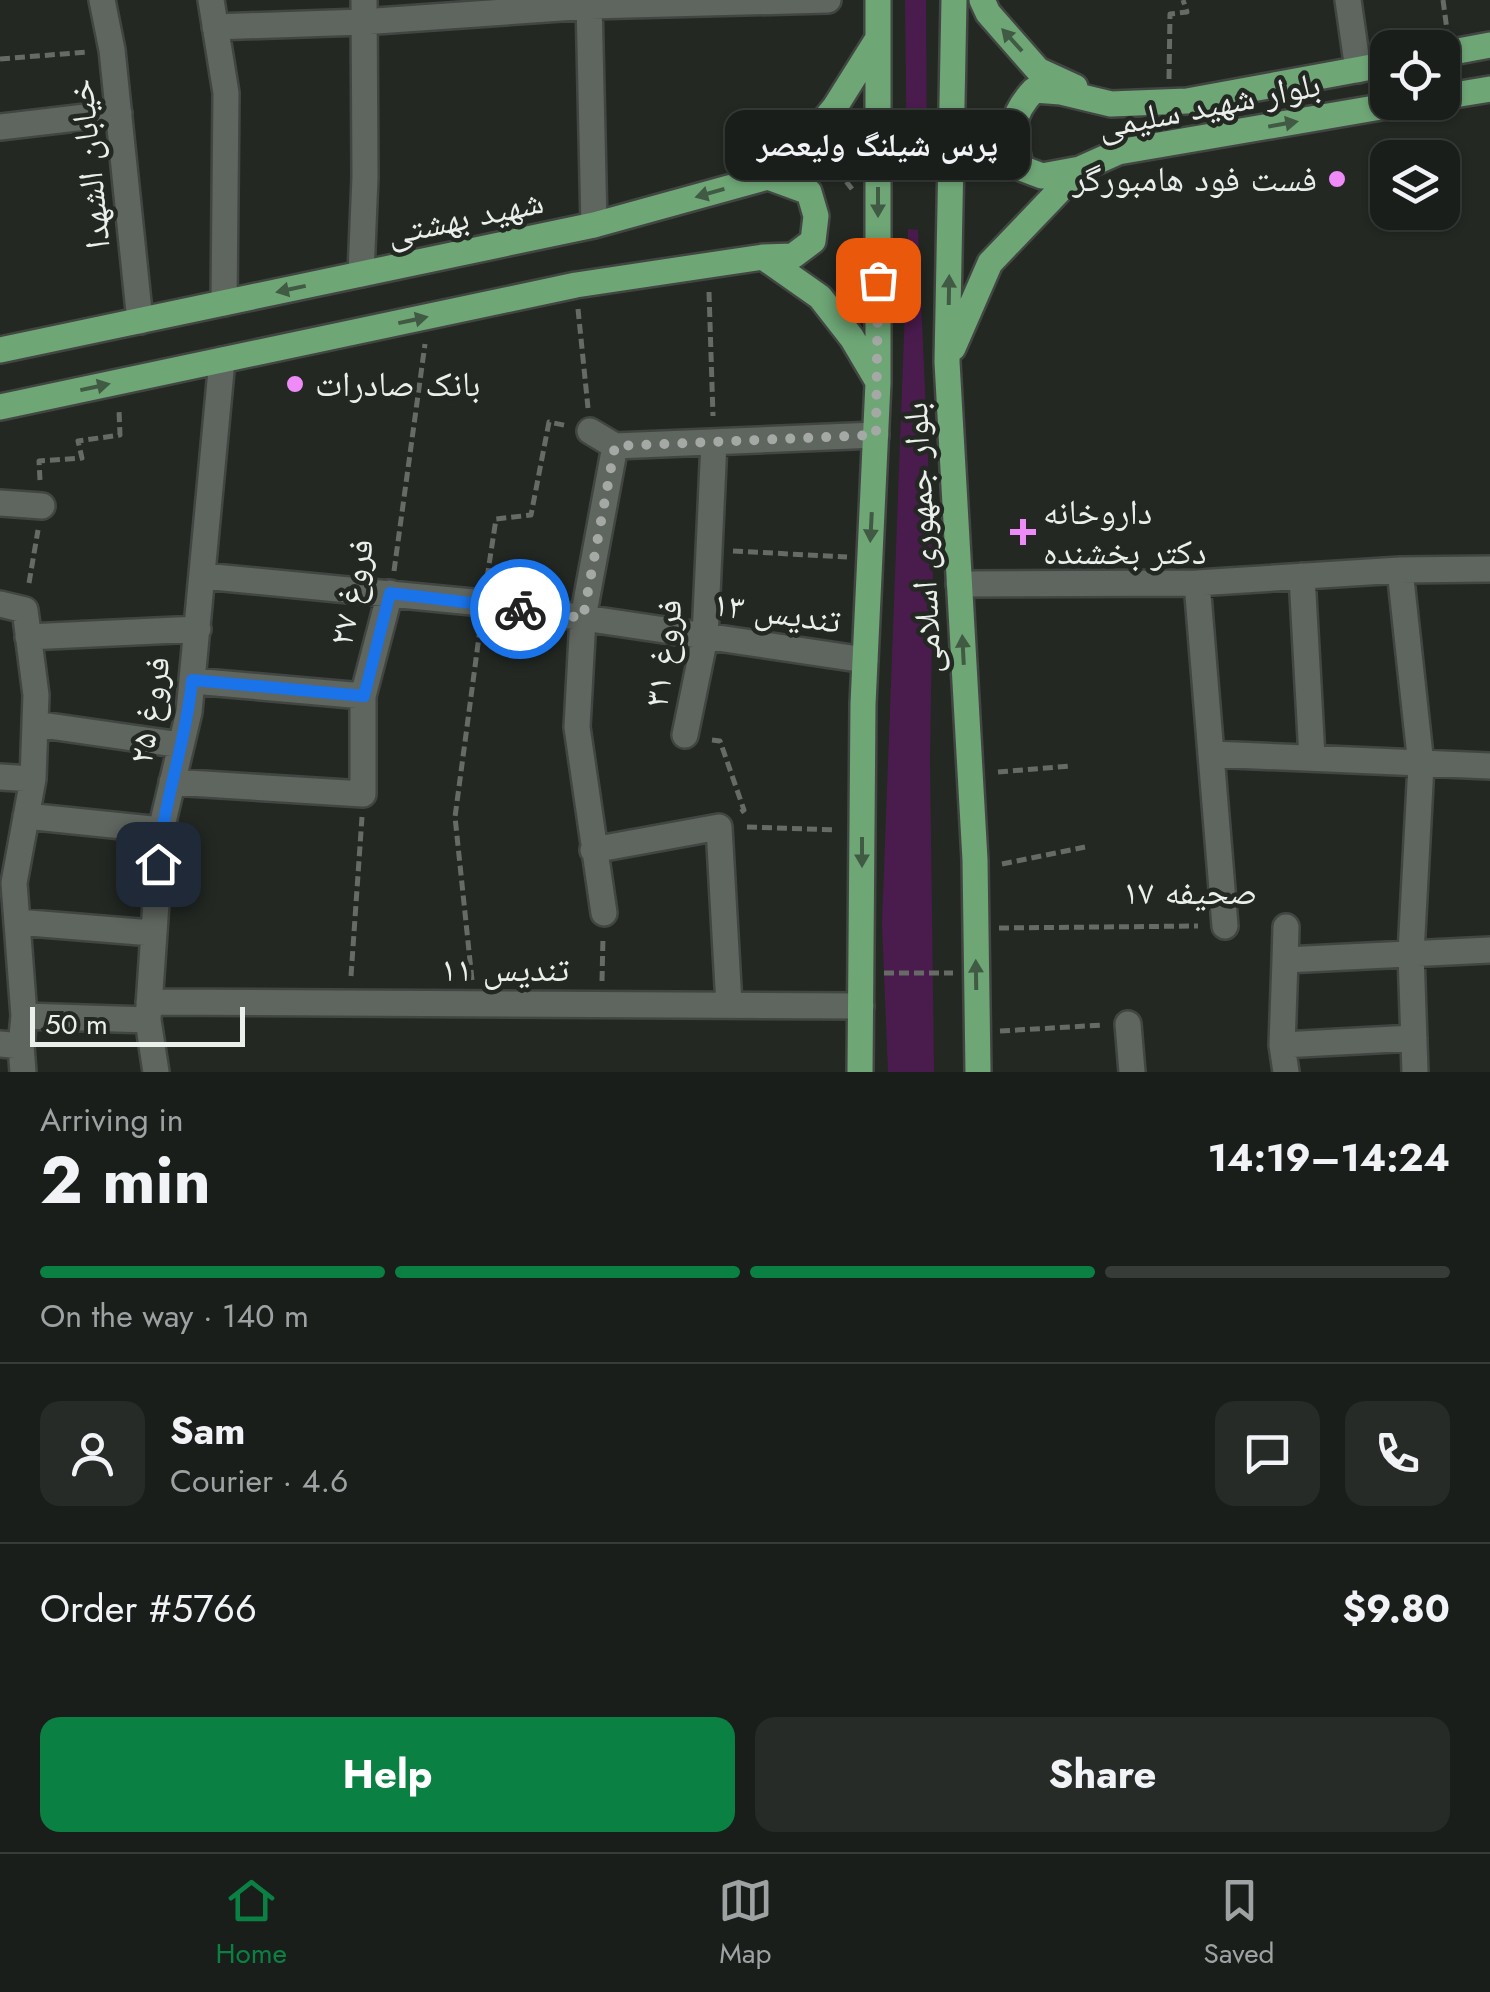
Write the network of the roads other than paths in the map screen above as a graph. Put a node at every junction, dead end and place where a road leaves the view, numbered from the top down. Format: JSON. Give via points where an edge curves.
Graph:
{"nodes":[{"id":1,"x":102,"y":0,"type":"edge"},
{"id":2,"x":211,"y":0,"type":"edge"},
{"id":3,"x":828,"y":0,"type":"edge"},
{"id":4,"x":878,"y":0,"type":"edge"},
{"id":5,"x":954,"y":0,"type":"edge"},
{"id":6,"x":982,"y":0,"type":"edge"},
{"id":7,"x":1348,"y":0,"type":"edge"},
{"id":8,"x":589,"y":3,"type":"edge"},
{"id":9,"x":363,"y":11,"type":"edge"},
{"id":10,"x":216,"y":27,"type":"junction"},
{"id":11,"x":878,"y":40,"type":"junction"},
{"id":12,"x":1490,"y":45,"type":"edge"},
{"id":13,"x":1460,"y":51,"type":"edge"},
{"id":14,"x":1370,"y":68,"type":"edge"},
{"id":15,"x":1358,"y":70,"type":"junction"},
{"id":16,"x":1490,"y":89,"type":"edge"},
{"id":17,"x":1460,"y":94,"type":"edge"},
{"id":18,"x":1111,"y":104,"type":"junction"},
{"id":19,"x":1370,"y":109,"type":"edge"},
{"id":20,"x":120,"y":113,"type":"junction"},
{"id":21,"x":0,"y":127,"type":"edge"},
{"id":22,"x":1080,"y":169,"type":"junction"},
{"id":23,"x":768,"y":177,"type":"junction"},
{"id":24,"x":594,"y":226,"type":"junction"},
{"id":25,"x":763,"y":258,"type":"junction"},
{"id":26,"x":361,"y":274,"type":"junction"},
{"id":27,"x":224,"y":303,"type":"junction"},
{"id":28,"x":140,"y":321,"type":"junction"},
{"id":29,"x":0,"y":350,"type":"edge"},
{"id":30,"x":222,"y":360,"type":"junction"},
{"id":31,"x":948,"y":362,"type":"junction"},
{"id":32,"x":878,"y":383,"type":"junction"},
{"id":33,"x":0,"y":407,"type":"edge"},
{"id":34,"x":590,"y":431,"type":"dead end"},
{"id":35,"x":876,"y":435,"type":"junction"},
{"id":36,"x":714,"y":442,"type":"junction"},
{"id":37,"x":615,"y":446,"type":"junction"},
{"id":38,"x":0,"y":503,"type":"edge"},
{"id":39,"x":42,"y":506,"type":"road end"},
{"id":40,"x":1490,"y":569,"type":"edge"},
{"id":41,"x":1400,"y":570,"type":"junction"},
{"id":42,"x":204,"y":576,"type":"junction"},
{"id":43,"x":1302,"y":576,"type":"junction"},
{"id":44,"x":959,"y":584,"type":"junction"},
{"id":45,"x":1197,"y":584,"type":"junction"},
{"id":46,"x":390,"y":593,"type":"junction"},
{"id":47,"x":12,"y":607,"type":"edge"},
{"id":48,"x":583,"y":618,"type":"junction"},
{"id":49,"x":198,"y":629,"type":"junction"},
{"id":50,"x":705,"y":636,"type":"junction"},
{"id":51,"x":28,"y":637,"type":"junction"},
{"id":52,"x":865,"y":660,"type":"junction"},
{"id":53,"x":192,"y":680,"type":"junction"},
{"id":54,"x":364,"y":696,"type":"junction"},
{"id":55,"x":35,"y":724,"type":"junction"},
{"id":56,"x":686,"y":735,"type":"road end"},
{"id":57,"x":181,"y":745,"type":"junction"},
{"id":58,"x":1211,"y":754,"type":"junction"},
{"id":59,"x":1312,"y":758,"type":"junction"},
{"id":60,"x":1421,"y":765,"type":"junction"},
{"id":61,"x":1490,"y":766,"type":"edge"},
{"id":62,"x":0,"y":777,"type":"edge"},
{"id":63,"x":33,"y":779,"type":"junction"},
{"id":64,"x":172,"y":782,"type":"junction"},
{"id":65,"x":26,"y":816,"type":"junction"},
{"id":66,"x":160,"y":830,"type":"junction"},
{"id":67,"x":593,"y":850,"type":"junction"},
{"id":68,"x":604,"y":913,"type":"road end"},
{"id":69,"x":17,"y":922,"type":"junction"},
{"id":70,"x":1226,"y":926,"type":"road end"},
{"id":71,"x":1286,"y":927,"type":"dead end"},
{"id":72,"x":152,"y":933,"type":"junction"},
{"id":73,"x":1490,"y":950,"type":"edge"},
{"id":74,"x":1411,"y":953,"type":"junction"},
{"id":75,"x":1285,"y":960,"type":"junction"},
{"id":76,"x":729,"y":1005,"type":"junction"},
{"id":77,"x":861,"y":1006,"type":"junction"},
{"id":78,"x":149,"y":1011,"type":"junction"},
{"id":79,"x":24,"y":1016,"type":"junction"},
{"id":80,"x":1128,"y":1024,"type":"road end"},
{"id":81,"x":1414,"y":1038,"type":"junction"},
{"id":82,"x":1282,"y":1045,"type":"junction"},
{"id":83,"x":15,"y":1054,"type":"edge"},
{"id":84,"x":156,"y":1072,"type":"edge"},
{"id":85,"x":860,"y":1072,"type":"edge"},
{"id":86,"x":975,"y":1072,"type":"edge"},
{"id":87,"x":1132,"y":1072,"type":"edge"},
{"id":88,"x":1286,"y":1072,"type":"edge"},
{"id":89,"x":1415,"y":1072,"type":"edge"}],
"edges":[{"from":1,"to":20,"type":"street","name":"خیابان الشهدا"},
{"from":2,"to":10,"type":"street"},
{"from":3,"to":8,"type":"street"},
{"from":4,"to":11,"type":"main road","name":"بلوار جمهوری اسلامی"},
{"from":31,"to":5,"type":"main road","name":"بلوار جمهوری اسلامی","one_way":true},
{"from":18,"to":6,"type":"main road","one_way":true,"via":[[1038,70]]},
{"from":7,"to":15,"type":"street"},
{"from":8,"to":9,"type":"street"},
{"from":8,"to":24,"type":"street"},
{"from":9,"to":10,"type":"street"},
{"from":9,"to":26,"type":"street"},
{"from":10,"to":27,"type":"street","via":[[226,92]]},
{"from":11,"to":23,"type":"main road","name":"شهید بهشتی","via":[[835,107]]},
{"from":11,"to":32,"type":"main road","name":"بلوار جمهوری اسلامی","one_way":true},
{"from":12,"to":13,"type":"main road"},
{"from":14,"to":15,"type":"main road","name":"بلوار شهید سلیمی"},
{"from":15,"to":18,"type":"main road","name":"بلوار شهید سلیمی","via":[[1168,102]]},
{"from":16,"to":17,"type":"main road"},
{"from":18,"to":22,"type":"main road","via":[[1034,90],[1017,108],[1014,140],[1021,168],[1042,176]]},
{"from":22,"to":19,"type":"main road","name":"بلوار شهید سلیمی","one_way":true,"via":[[1118,152]]},
{"from":20,"to":21,"type":"street"},
{"from":20,"to":28,"type":"street","name":"خیابان الشهدا"},
{"from":22,"to":31,"type":"main road","name":"بلوار شهید سلیمی","via":[[990,263]]},
{"from":23,"to":24,"type":"main road","name":"شهید بهشتی","one_way":true},
{"from":23,"to":25,"type":"main road","via":[[808,192],[816,216],[814,241],[793,256]]},
{"from":24,"to":26,"type":"main road","name":"شهید بهشتی"},
{"from":30,"to":25,"type":"main road","one_way":true,"via":[[576,286]]},
{"from":25,"to":32,"type":"main road","via":[[820,298]]},
{"from":26,"to":27,"type":"main road","name":"شهید بهشتی","one_way":true},
{"from":27,"to":28,"type":"main road","name":"شهید بهشتی"},
{"from":28,"to":29,"type":"main road","name":"شهید بهشتی"},
{"from":33,"to":30,"type":"main road","one_way":true},
{"from":30,"to":42,"type":"street","name":"فروغ ۲۵"},
{"from":31,"to":44,"type":"main road","name":"بلوار جمهوری اسلامی"},
{"from":32,"to":35,"type":"main road","name":"بلوار جمهوری اسلامی"},
{"from":34,"to":37,"type":"street"},
{"from":35,"to":36,"type":"street"},
{"from":35,"to":52,"type":"main road","name":"بلوار جمهوری اسلامی","one_way":true},
{"from":36,"to":37,"type":"street"},
{"from":36,"to":50,"type":"street","name":"فروغ ۳۱"},
{"from":37,"to":48,"type":"street"},
{"from":38,"to":39,"type":"street"},
{"from":40,"to":41,"type":"street"},
{"from":41,"to":43,"type":"street"},
{"from":41,"to":60,"type":"street"},
{"from":42,"to":46,"type":"street","name":"تندیس ۱۳"},
{"from":42,"to":49,"type":"street","name":"فروغ ۲۵"},
{"from":43,"to":45,"type":"street"},
{"from":43,"to":59,"type":"street"},
{"from":44,"to":45,"type":"street"},
{"from":86,"to":44,"type":"main road","name":"بلوار جمهوری اسلامی","one_way":true,"via":[[975,870]]},
{"from":45,"to":58,"type":"street"},
{"from":46,"to":48,"type":"street","name":"تندیس ۱۳"},
{"from":46,"to":54,"type":"street","name":"فروغ ۲۷"},
{"from":47,"to":51,"type":"street"},
{"from":48,"to":50,"type":"street","name":"تندیس ۱۳"},
{"from":48,"to":67,"type":"street","via":[[578,727]]},
{"from":49,"to":51,"type":"street"},
{"from":49,"to":53,"type":"street","name":"فروغ ۲۵"},
{"from":50,"to":52,"type":"street","name":"تندیس ۱۳"},
{"from":50,"to":56,"type":"street","name":"فروغ ۳۱"},
{"from":51,"to":55,"type":"street"},
{"from":52,"to":77,"type":"main road","name":"بلوار جمهوری اسلامی","one_way":true},
{"from":53,"to":54,"type":"street"},
{"from":53,"to":57,"type":"street","name":"فروغ ۲۵"},
{"from":54,"to":64,"type":"street","name":"فروغ ۲۷","via":[[363,794]]},
{"from":55,"to":57,"type":"street"},
{"from":55,"to":63,"type":"street"},
{"from":57,"to":64,"type":"street","name":"فروغ ۲۵"},
{"from":58,"to":59,"type":"street"},
{"from":58,"to":70,"type":"street"},
{"from":59,"to":60,"type":"street"},
{"from":60,"to":61,"type":"street"},
{"from":60,"to":74,"type":"street"},
{"from":62,"to":63,"type":"street"},
{"from":63,"to":65,"type":"street"},
{"from":64,"to":66,"type":"street","name":"فروغ ۲۵"},
{"from":65,"to":66,"type":"street"},
{"from":65,"to":69,"type":"street","via":[[14,884]]},
{"from":66,"to":72,"type":"street","name":"فروغ ۲۵"},
{"from":67,"to":68,"type":"street"},
{"from":67,"to":76,"type":"street","via":[[719,826]]},
{"from":69,"to":72,"type":"street"},
{"from":69,"to":79,"type":"street"},
{"from":71,"to":75,"type":"street","name":"صحیفه ۱۷"},
{"from":72,"to":78,"type":"street","name":"فروغ ۲۵"},
{"from":73,"to":74,"type":"street"},
{"from":74,"to":75,"type":"street"},
{"from":74,"to":81,"type":"street"},
{"from":75,"to":82,"type":"street","name":"صحیفه ۱۷"},
{"from":76,"to":77,"type":"street","name":"تندیس ۱۱"},
{"from":76,"to":78,"type":"street","name":"تندیس ۱۱","via":[[350,1002]]},
{"from":77,"to":85,"type":"main road","name":"بلوار جمهوری اسلامی"},
{"from":78,"to":79,"type":"street","name":"تندیس ۱۱"},
{"from":78,"to":84,"type":"street","name":"فروغ ۲۵"},
{"from":79,"to":83,"type":"street"},
{"from":80,"to":87,"type":"street"},
{"from":81,"to":82,"type":"street"},
{"from":81,"to":89,"type":"street"},
{"from":82,"to":88,"type":"street","name":"صحیفه ۱۷"}]}
